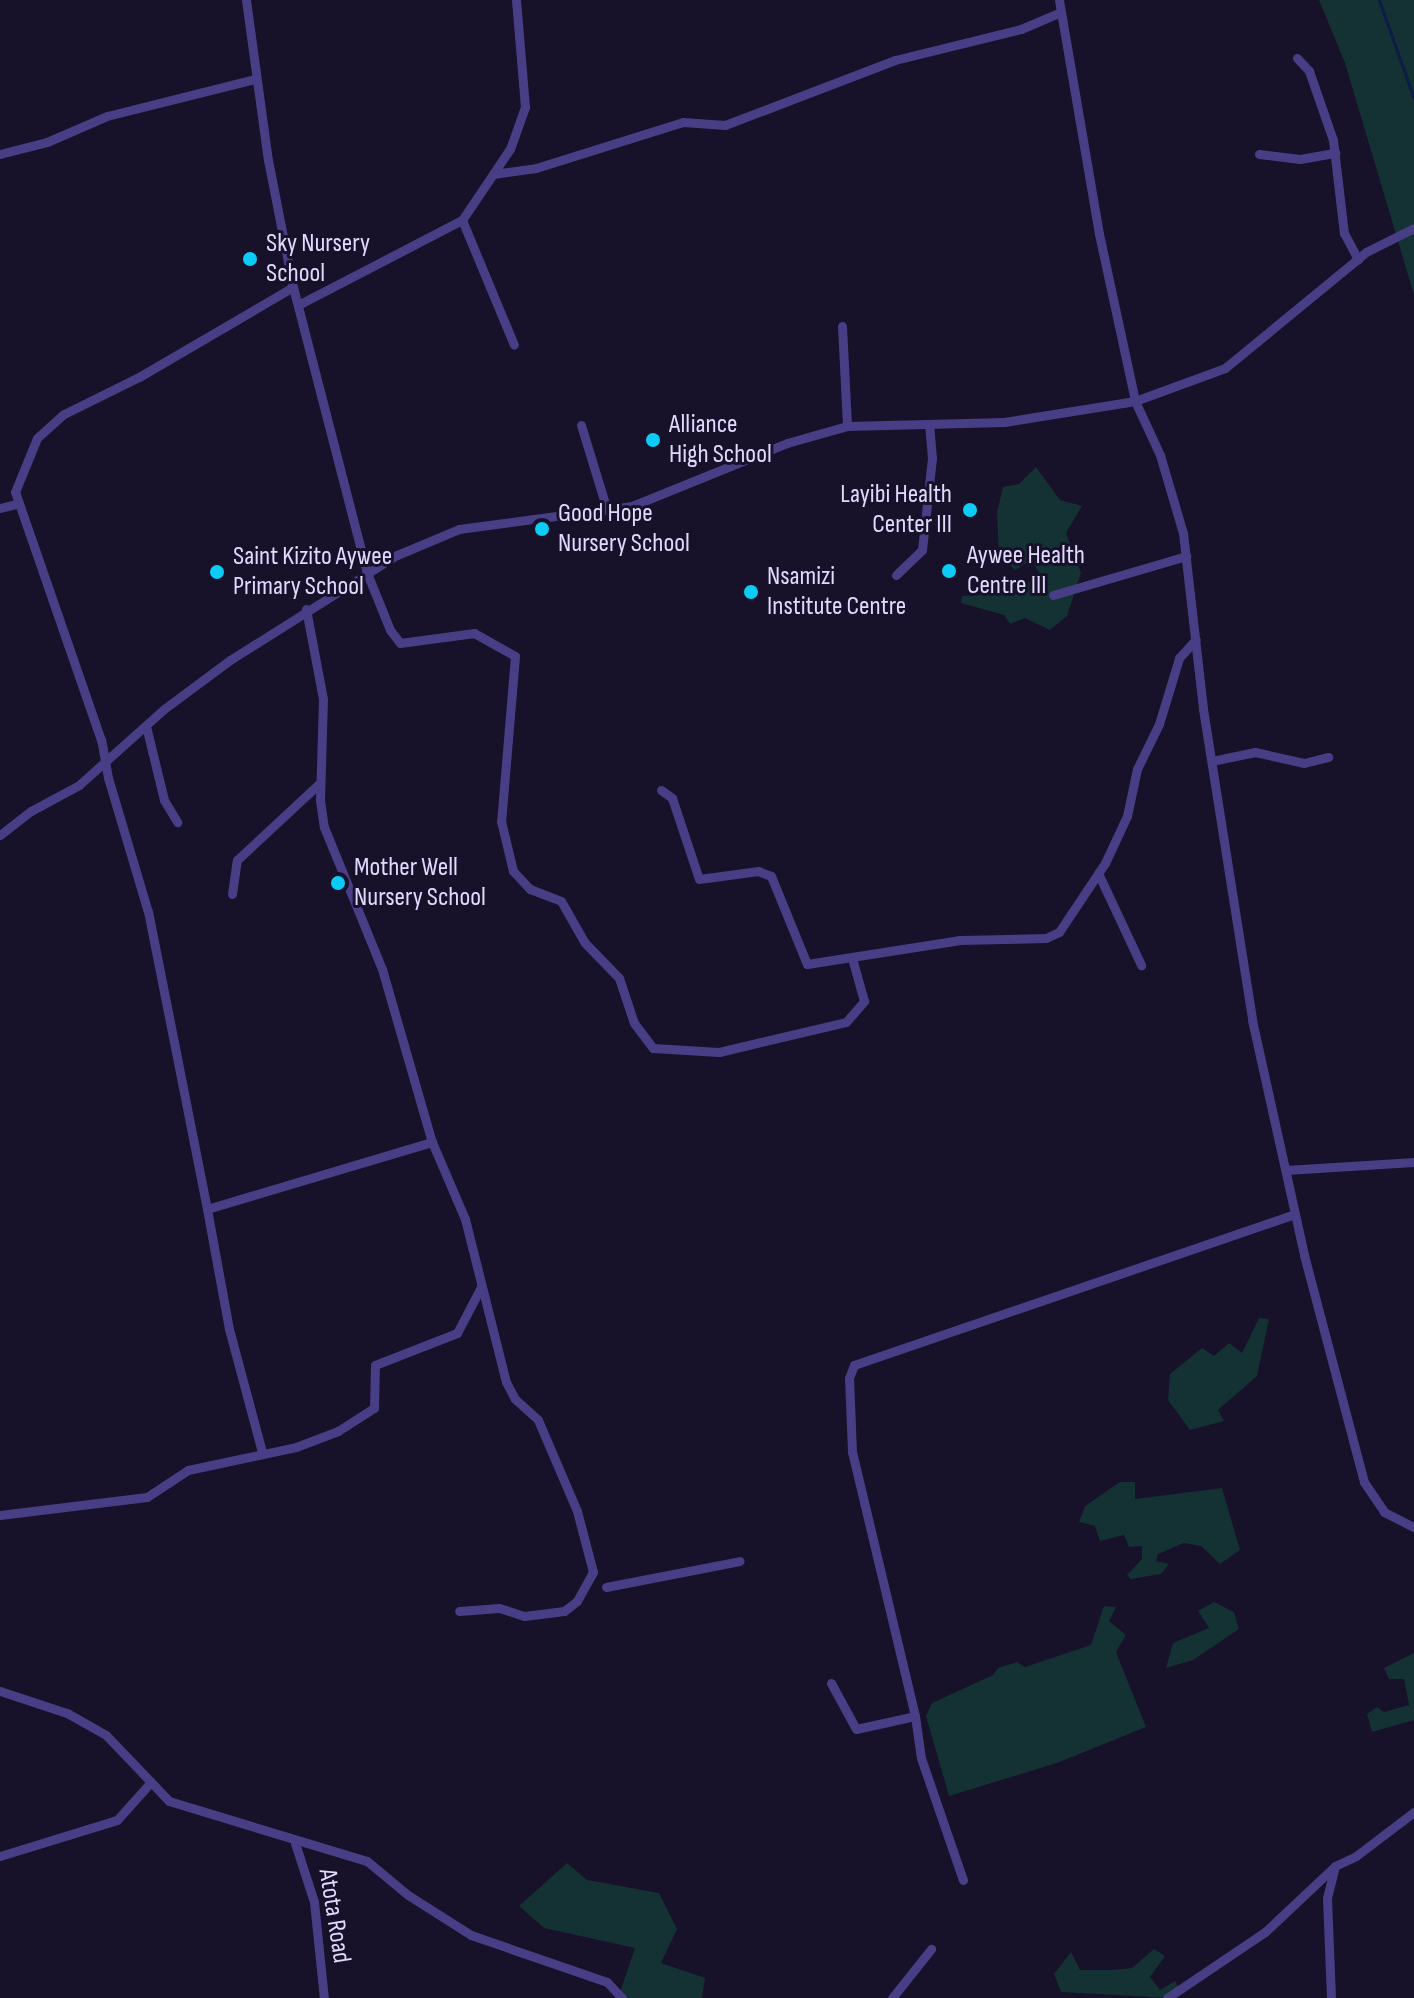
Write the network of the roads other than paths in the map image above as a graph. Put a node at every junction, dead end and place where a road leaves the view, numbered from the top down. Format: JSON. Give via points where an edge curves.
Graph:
{"nodes":[{"id":1,"x":246,"y":0,"type":"edge"},
{"id":2,"x":516,"y":0,"type":"edge"},
{"id":3,"x":1059,"y":0,"type":"edge"},
{"id":4,"x":1061,"y":12,"type":"junction"},
{"id":5,"x":1297,"y":58,"type":"dead end"},
{"id":6,"x":255,"y":79,"type":"junction"},
{"id":7,"x":1335,"y":153,"type":"junction"},
{"id":8,"x":0,"y":154,"type":"edge"},
{"id":9,"x":1259,"y":154,"type":"dead end"},
{"id":10,"x":493,"y":174,"type":"junction"},
{"id":11,"x":462,"y":220,"type":"junction"},
{"id":12,"x":1414,"y":228,"type":"edge"},
{"id":13,"x":1358,"y":259,"type":"junction"},
{"id":14,"x":293,"y":287,"type":"junction"},
{"id":15,"x":298,"y":305,"type":"junction"},
{"id":16,"x":842,"y":326,"type":"dead end"},
{"id":17,"x":514,"y":345,"type":"dead end"},
{"id":18,"x":1135,"y":401,"type":"junction"},
{"id":19,"x":581,"y":425,"type":"dead end"},
{"id":20,"x":847,"y":426,"type":"junction"},
{"id":21,"x":929,"y":426,"type":"junction"},
{"id":22,"x":16,"y":504,"type":"junction"},
{"id":23,"x":0,"y":508,"type":"edge"},
{"id":24,"x":607,"y":510,"type":"junction"},
{"id":25,"x":1186,"y":556,"type":"junction"},
{"id":26,"x":367,"y":573,"type":"junction"},
{"id":27,"x":896,"y":575,"type":"dead end"},
{"id":28,"x":1053,"y":595,"type":"dead end"},
{"id":29,"x":306,"y":609,"type":"junction"},
{"id":30,"x":1196,"y":639,"type":"junction"},
{"id":31,"x":146,"y":726,"type":"junction"},
{"id":32,"x":1328,"y":757,"type":"dead end"},
{"id":33,"x":107,"y":759,"type":"junction"},
{"id":34,"x":1212,"y":761,"type":"junction"},
{"id":35,"x":320,"y":783,"type":"junction"},
{"id":36,"x":661,"y":790,"type":"dead end"},
{"id":37,"x":177,"y":822,"type":"dead end"},
{"id":38,"x":0,"y":835,"type":"edge"},
{"id":39,"x":1098,"y":873,"type":"junction"},
{"id":40,"x":232,"y":894,"type":"dead end"},
{"id":41,"x":852,"y":958,"type":"junction"},
{"id":42,"x":1141,"y":965,"type":"dead end"},
{"id":43,"x":432,"y":1142,"type":"junction"},
{"id":44,"x":1414,"y":1162,"type":"edge"},
{"id":45,"x":1286,"y":1170,"type":"junction"},
{"id":46,"x":207,"y":1209,"type":"junction"},
{"id":47,"x":1295,"y":1214,"type":"junction"},
{"id":48,"x":482,"y":1282,"type":"junction"},
{"id":49,"x":262,"y":1452,"type":"junction"},
{"id":50,"x":0,"y":1515,"type":"edge"},
{"id":51,"x":1414,"y":1527,"type":"edge"},
{"id":52,"x":740,"y":1561,"type":"dead end"},
{"id":53,"x":606,"y":1587,"type":"dead end"},
{"id":54,"x":459,"y":1611,"type":"dead end"},
{"id":55,"x":831,"y":1683,"type":"dead end"},
{"id":56,"x":0,"y":1691,"type":"edge"},
{"id":57,"x":915,"y":1716,"type":"junction"},
{"id":58,"x":151,"y":1782,"type":"junction"},
{"id":59,"x":1414,"y":1812,"type":"edge"},
{"id":60,"x":295,"y":1843,"type":"junction"},
{"id":61,"x":0,"y":1856,"type":"edge"},
{"id":62,"x":1335,"y":1866,"type":"junction"},
{"id":63,"x":963,"y":1880,"type":"dead end"},
{"id":64,"x":931,"y":1949,"type":"dead end"},
{"id":65,"x":324,"y":1998,"type":"edge"},
{"id":66,"x":622,"y":1998,"type":"edge"},
{"id":67,"x":892,"y":1998,"type":"edge"},
{"id":68,"x":1167,"y":1998,"type":"edge"},
{"id":69,"x":1331,"y":1998,"type":"edge"}],
"edges":[{"from":1,"to":6,"type":"street"},
{"from":2,"to":10,"type":"street","via":[[525,107],[510,149]]},
{"from":3,"to":4,"type":"street"},
{"from":4,"to":10,"type":"street","via":[[1021,29],[895,60],[725,125],[683,122],[536,168]]},
{"from":4,"to":18,"type":"street","via":[[1099,234]]},
{"from":5,"to":7,"type":"street","via":[[1309,71]]},
{"from":6,"to":8,"type":"street","via":[[107,116],[47,142]]},
{"from":6,"to":14,"type":"street"},
{"from":7,"to":9,"type":"street","via":[[1300,159]]},
{"from":7,"to":13,"type":"street","via":[[1344,233]]},
{"from":10,"to":11,"type":"street"},
{"from":11,"to":15,"type":"street"},
{"from":11,"to":17,"type":"street"},
{"from":12,"to":13,"type":"street"},
{"from":13,"to":18,"type":"street","via":[[1244,356],[1201,379]]},
{"from":14,"to":15,"type":"street"},
{"from":14,"to":22,"type":"street","via":[[47,427],[17,484]]},
{"from":15,"to":26,"type":"street"},
{"from":16,"to":20,"type":"street"},
{"from":18,"to":21,"type":"street","via":[[1004,422]]},
{"from":18,"to":25,"type":"street","via":[[1160,455]]},
{"from":19,"to":24,"type":"street"},
{"from":20,"to":21,"type":"street"},
{"from":20,"to":24,"type":"street","via":[[787,443],[663,497]]},
{"from":21,"to":27,"type":"street","via":[[932,458],[922,550]]},
{"from":22,"to":23,"type":"street"},
{"from":22,"to":33,"type":"street"},
{"from":24,"to":26,"type":"street","via":[[459,529]]},
{"from":25,"to":28,"type":"street"},
{"from":25,"to":30,"type":"street"},
{"from":26,"to":29,"type":"street"},
{"from":26,"to":41,"type":"street","via":[[397,642],[469,633],[513,652],[501,821],[506,855],[530,889],[561,901],[585,943],[619,978],[634,1023],[653,1048],[719,1052],[846,1022],[864,1001]]},
{"from":29,"to":31,"type":"street"},
{"from":29,"to":35,"type":"street","via":[[323,699]]},
{"from":30,"to":34,"type":"street"},
{"from":30,"to":39,"type":"street","via":[[1179,658],[1159,724],[1137,769],[1127,816]]},
{"from":31,"to":33,"type":"street"},
{"from":31,"to":37,"type":"street","via":[[164,800]]},
{"from":32,"to":34,"type":"street","via":[[1304,763],[1255,752]]},
{"from":33,"to":38,"type":"street","via":[[79,785]]},
{"from":33,"to":46,"type":"street","via":[[148,912]]},
{"from":34,"to":45,"type":"street","via":[[1252,1020]]},
{"from":35,"to":40,"type":"street","via":[[237,860]]},
{"from":35,"to":43,"type":"street","via":[[324,827],[387,984]]},
{"from":36,"to":41,"type":"street","via":[[672,798],[699,879],[767,872],[780,890],[807,964]]},
{"from":39,"to":41,"type":"street","via":[[1053,936],[1027,942],[960,940]]},
{"from":39,"to":42,"type":"street"},
{"from":43,"to":46,"type":"street"},
{"from":43,"to":48,"type":"street","via":[[465,1219]]},
{"from":44,"to":45,"type":"street"},
{"from":45,"to":47,"type":"street"},
{"from":46,"to":49,"type":"street","via":[[229,1329]]},
{"from":47,"to":51,"type":"street","via":[[1364,1482],[1384,1512]]},
{"from":47,"to":57,"type":"street","via":[[854,1365],[849,1430],[854,1467]]},
{"from":48,"to":49,"type":"street","via":[[457,1333],[375,1365],[372,1412],[317,1441]]},
{"from":48,"to":54,"type":"street","via":[[506,1382],[545,1434],[577,1511],[592,1579],[564,1611],[524,1616],[499,1608]]},
{"from":49,"to":50,"type":"street","via":[[178,1474],[147,1497]]},
{"from":52,"to":53,"type":"street"},
{"from":55,"to":57,"type":"street","via":[[856,1729]]},
{"from":56,"to":58,"type":"street","via":[[83,1720],[125,1751]]},
{"from":57,"to":63,"type":"street","via":[[921,1758]]},
{"from":58,"to":60,"type":"street","via":[[169,1801],[193,1813]]},
{"from":58,"to":61,"type":"street","via":[[117,1820]]},
{"from":59,"to":62,"type":"street"},
{"from":60,"to":65,"type":"street","name":"Atota Road","via":[[314,1902]]},
{"from":60,"to":66,"type":"street","via":[[367,1861],[471,1935],[607,1982]]},
{"from":62,"to":68,"type":"street","via":[[1265,1932]]},
{"from":62,"to":69,"type":"street","via":[[1327,1898]]},
{"from":64,"to":67,"type":"street"}]}
